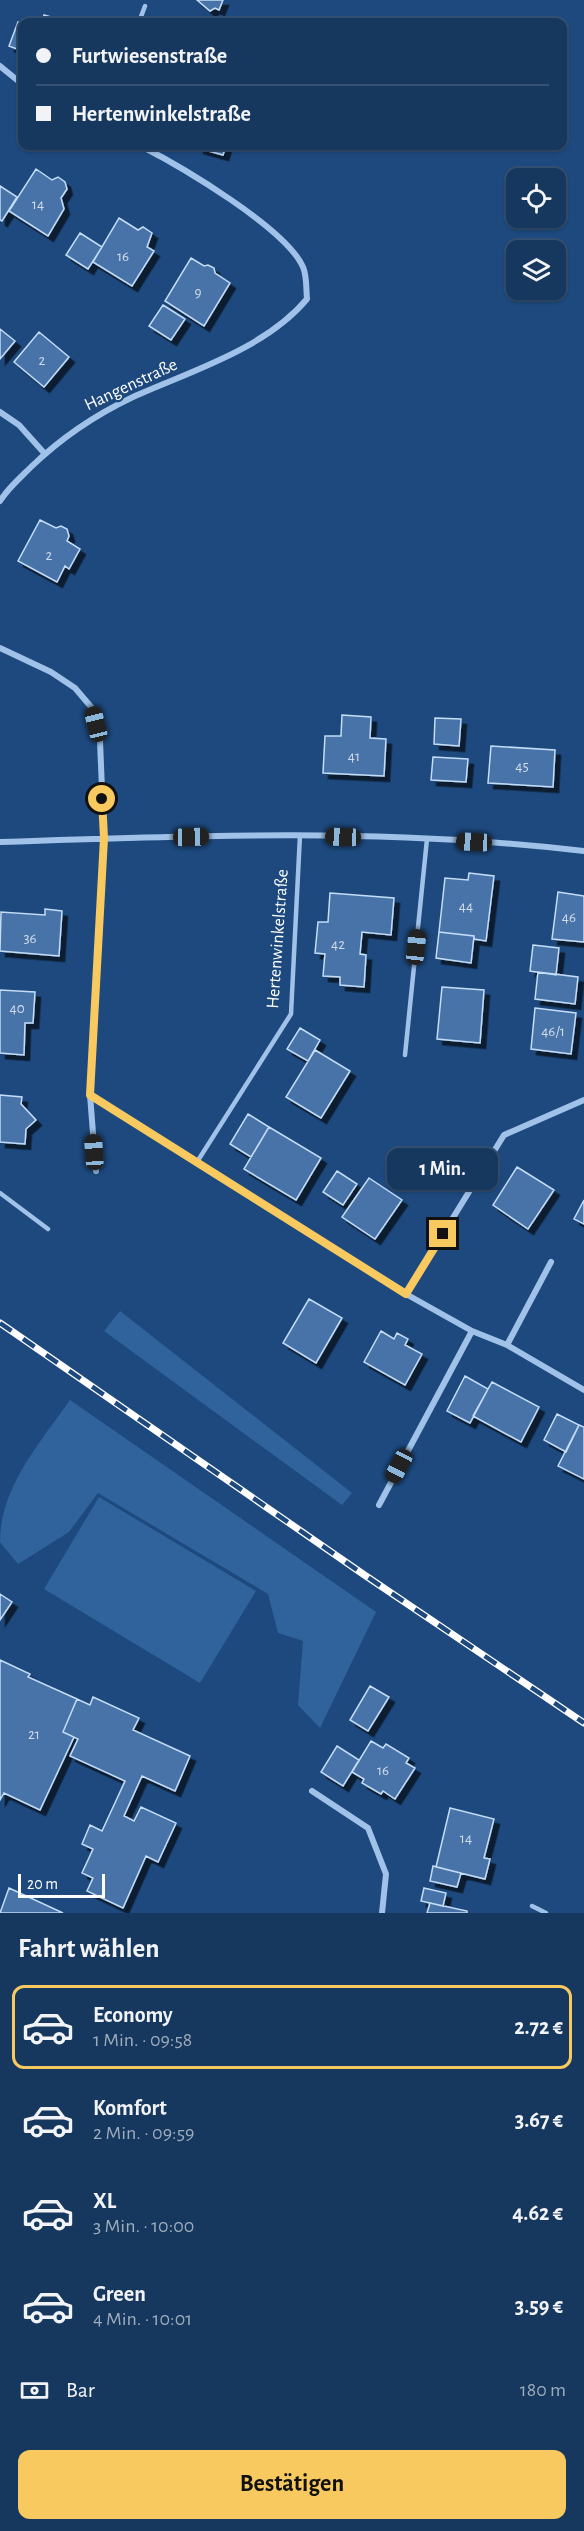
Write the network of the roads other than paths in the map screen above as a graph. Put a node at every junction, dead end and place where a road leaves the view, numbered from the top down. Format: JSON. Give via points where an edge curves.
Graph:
{"nodes":[{"id":1,"x":145,"y":6,"type":"dead end"},
{"id":2,"x":140,"y":18,"type":"edge"},
{"id":3,"x":0,"y":66,"type":"edge"},
{"id":4,"x":18,"y":81,"type":"edge"},
{"id":5,"x":148,"y":150,"type":"edge"},
{"id":6,"x":0,"y":412,"type":"edge"},
{"id":7,"x":45,"y":454,"type":"junction"},
{"id":8,"x":0,"y":501,"type":"edge"},
{"id":9,"x":0,"y":648,"type":"edge"},
{"id":10,"x":300,"y":835,"type":"junction"},
{"id":11,"x":104,"y":838,"type":"junction"},
{"id":12,"x":428,"y":839,"type":"junction"},
{"id":13,"x":0,"y":842,"type":"edge"},
{"id":14,"x":584,"y":851,"type":"edge"},
{"id":15,"x":405,"y":1055,"type":"dead end"},
{"id":16,"x":90,"y":1095,"type":"junction"},
{"id":17,"x":584,"y":1100,"type":"edge"},
{"id":18,"x":197,"y":1162,"type":"junction"},
{"id":19,"x":96,"y":1171,"type":"dead end"},
{"id":20,"x":0,"y":1193,"type":"edge"},
{"id":21,"x":48,"y":1229,"type":"dead end"},
{"id":22,"x":551,"y":1263,"type":"dead end"},
{"id":23,"x":406,"y":1294,"type":"junction"},
{"id":24,"x":472,"y":1331,"type":"junction"},
{"id":25,"x":507,"y":1345,"type":"junction"},
{"id":26,"x":584,"y":1389,"type":"edge"},
{"id":27,"x":379,"y":1505,"type":"dead end"},
{"id":28,"x":312,"y":1791,"type":"dead end"},
{"id":29,"x":531,"y":1906,"type":"dead end"},
{"id":30,"x":382,"y":1913,"type":"edge"},
{"id":31,"x":546,"y":1913,"type":"edge"}],
"edges":[{"from":1,"to":2,"type":"lane"},
{"from":3,"to":4,"type":"street"},
{"from":5,"to":7,"type":"street","name":"Hangenstraße","via":[[230,199],[292,249],[304,269],[306,299],[290,318],[229,355],[88,421]]},
{"from":6,"to":7,"type":"street","via":[[19,424]]},
{"from":7,"to":8,"type":"street","name":"Hangenstraße"},
{"from":9,"to":11,"type":"street","via":[[51,672],[75,688],[92,708],[100,741]]},
{"from":10,"to":11,"type":"street"},
{"from":10,"to":12,"type":"street"},
{"from":10,"to":18,"type":"lane","name":"Hertenwinkelstraße","via":[[291,1014]]},
{"from":11,"to":13,"type":"street"},
{"from":11,"to":16,"type":"street"},
{"from":12,"to":14,"type":"street"},
{"from":12,"to":15,"type":"lane"},
{"from":16,"to":18,"type":"street"},
{"from":16,"to":19,"type":"street"},
{"from":17,"to":23,"type":"street","via":[[504,1135]]},
{"from":18,"to":23,"type":"street"},
{"from":20,"to":21,"type":"lane"},
{"from":22,"to":25,"type":"street"},
{"from":23,"to":24,"type":"street"},
{"from":24,"to":25,"type":"street"},
{"from":24,"to":27,"type":"street"},
{"from":25,"to":26,"type":"street"},
{"from":28,"to":30,"type":"street","via":[[368,1828],[386,1874]]},
{"from":29,"to":31,"type":"lane"}]}
